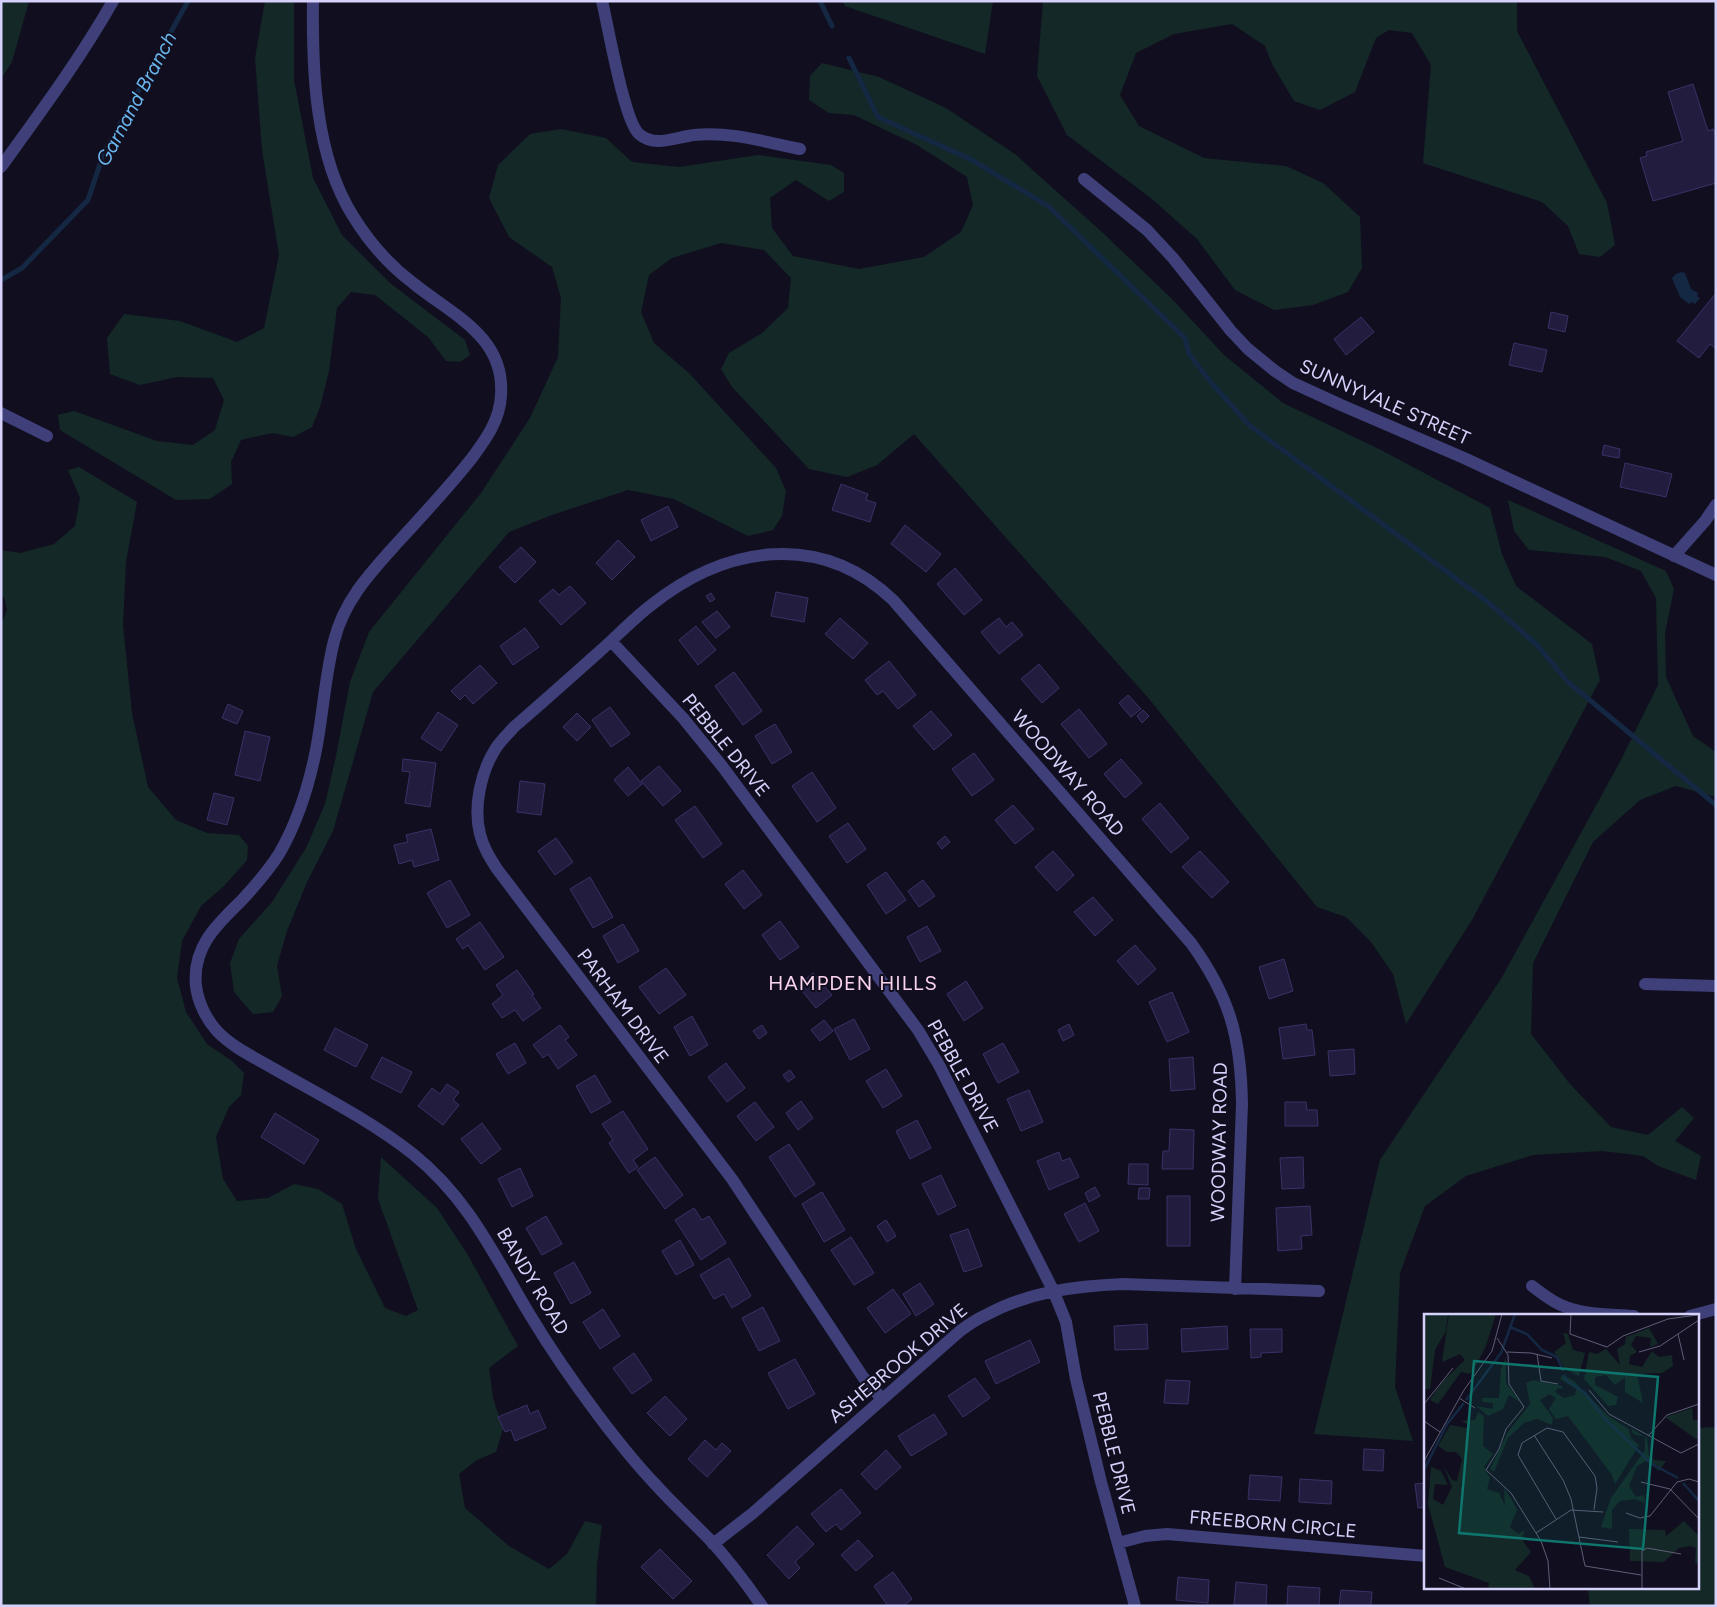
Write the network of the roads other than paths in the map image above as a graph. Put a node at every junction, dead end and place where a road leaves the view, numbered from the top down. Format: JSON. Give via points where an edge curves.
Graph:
{"nodes":[{"id":1,"x":113,"y":1,"type":"edge"},
{"id":2,"x":313,"y":1,"type":"edge"},
{"id":3,"x":602,"y":1,"type":"edge"},
{"id":4,"x":800,"y":149,"type":"dead end"},
{"id":5,"x":1,"y":167,"type":"edge"},
{"id":6,"x":1084,"y":179,"type":"dead end"},
{"id":7,"x":1,"y":413,"type":"edge"},
{"id":8,"x":47,"y":436,"type":"dead end"},
{"id":9,"x":1716,"y":505,"type":"edge"},
{"id":10,"x":1674,"y":556,"type":"junction"},
{"id":11,"x":1716,"y":574,"type":"edge"},
{"id":12,"x":611,"y":641,"type":"junction"},
{"id":13,"x":1645,"y":984,"type":"dead end"},
{"id":14,"x":1716,"y":986,"type":"edge"},
{"id":15,"x":1532,"y":1286,"type":"dead end"},
{"id":16,"x":1235,"y":1288,"type":"junction"},
{"id":17,"x":1053,"y":1290,"type":"junction"},
{"id":18,"x":1319,"y":1291,"type":"dead end"},
{"id":19,"x":1716,"y":1309,"type":"edge"},
{"id":20,"x":1609,"y":1314,"type":"edge"},
{"id":21,"x":1697,"y":1314,"type":"edge"},
{"id":22,"x":882,"y":1399,"type":"junction"},
{"id":23,"x":1118,"y":1543,"type":"junction"},
{"id":24,"x":713,"y":1544,"type":"junction"},
{"id":25,"x":1424,"y":1556,"type":"edge"},
{"id":26,"x":762,"y":1606,"type":"edge"},
{"id":27,"x":1135,"y":1606,"type":"edge"}],
"edges":[{"from":1,"to":5,"type":"street","via":[[64,80]]},
{"from":2,"to":24,"type":"street","name":"BANDY ROAD","via":[[315,81],[322,134],[339,190],[367,238],[388,261],[484,340],[500,371],[500,408],[484,442],[457,478],[361,583],[347,605],[332,648],[315,754],[303,798],[278,855],[261,880],[221,918],[200,951],[196,983],[199,1001],[219,1034],[368,1123],[409,1150],[436,1173],[477,1224],[531,1318],[599,1416],[633,1459]]},
{"from":3,"to":4,"type":"street","via":[[625,103],[638,134],[659,142],[693,135],[740,136]]},
{"from":6,"to":10,"type":"street","name":"SUNNYVALE STREET","via":[[1147,230],[1248,349],[1293,383]]},
{"from":7,"to":8,"type":"street"},
{"from":9,"to":10,"type":"street"},
{"from":10,"to":11,"type":"street","name":"SUNNYVALE STREET"},
{"from":12,"to":16,"type":"street","name":"WOODWAY ROAD","via":[[676,588],[733,561],[758,555],[791,553],[833,562],[860,574],[893,600],[1191,943],[1220,988],[1239,1049],[1242,1076]]},
{"from":12,"to":17,"type":"street","name":"PEBBLE DRIVE","via":[[683,718],[722,766],[918,1030],[939,1065]]},
{"from":12,"to":22,"type":"street","name":"PARHAM DRIVE","via":[[497,746],[481,785],[477,815],[482,843],[497,869],[732,1179],[863,1377]]},
{"from":13,"to":14,"type":"street"},
{"from":15,"to":20,"type":"street","via":[[1566,1307]]},
{"from":16,"to":17,"type":"street","name":"ASHEBROOK DRIVE","via":[[1123,1284]]},
{"from":16,"to":18,"type":"street","name":"ASHEBROOK DRIVE"},
{"from":17,"to":22,"type":"street","name":"ASHEBROOK DRIVE","via":[[1022,1299],[973,1322]]},
{"from":17,"to":23,"type":"street","name":"PEBBLE DRIVE","via":[[1066,1322],[1100,1482]]},
{"from":19,"to":21,"type":"street"},
{"from":22,"to":24,"type":"street","name":"ASHEBROOK DRIVE","via":[[753,1513]]},
{"from":23,"to":25,"type":"street","name":"FREEBORN CIRCLE","via":[[1167,1534]]},
{"from":23,"to":27,"type":"street","name":"PEBBLE DRIVE"},
{"from":24,"to":26,"type":"street","name":"BANDY ROAD"}]}
